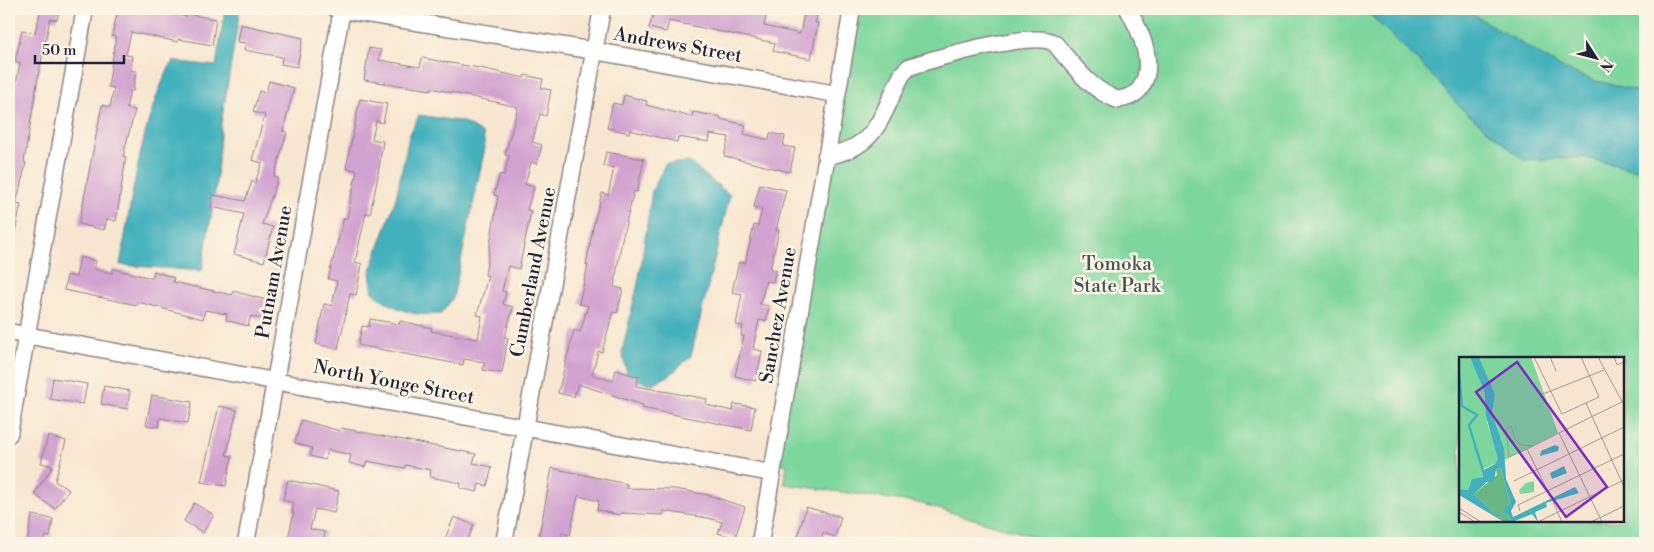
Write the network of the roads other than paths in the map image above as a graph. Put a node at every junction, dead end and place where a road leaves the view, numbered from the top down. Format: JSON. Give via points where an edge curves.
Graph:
{"nodes":[{"id":1,"x":86,"y":9,"type":"edge"},
{"id":2,"x":340,"y":9,"type":"edge"},
{"id":3,"x":602,"y":9,"type":"edge"},
{"id":4,"x":852,"y":9,"type":"edge"},
{"id":5,"x":1128,"y":9,"type":"edge"},
{"id":6,"x":595,"y":51,"type":"junction"},
{"id":7,"x":836,"y":94,"type":"junction"},
{"id":8,"x":826,"y":156,"type":"junction"},
{"id":9,"x":9,"y":332,"type":"edge"},
{"id":10,"x":27,"y":335,"type":"junction"},
{"id":11,"x":275,"y":380,"type":"junction"},
{"id":12,"x":524,"y":427,"type":"junction"},
{"id":13,"x":9,"y":434,"type":"edge"},
{"id":14,"x":772,"y":473,"type":"junction"},
{"id":15,"x":246,"y":543,"type":"edge"},
{"id":16,"x":504,"y":543,"type":"edge"},
{"id":17,"x":760,"y":543,"type":"edge"}],
"edges":[{"from":1,"to":10,"type":"street"},
{"from":2,"to":6,"type":"street","name":"Andrews Street"},
{"from":2,"to":11,"type":"street","name":"Putnam Avenue"},
{"from":3,"to":6,"type":"street","name":"Cumberland Avenue"},
{"from":4,"to":7,"type":"street","name":"Sanchez Avenue"},
{"from":5,"to":8,"type":"street","via":[[1140,30],[1146,54],[1146,71],[1139,90],[1132,96],[1118,100],[1096,88],[1082,77],[1054,43],[1045,40],[996,43],[909,67],[870,136],[850,150]]},
{"from":6,"to":7,"type":"street","name":"Andrews Street"},
{"from":6,"to":12,"type":"street","name":"Cumberland Avenue"},
{"from":7,"to":8,"type":"street","name":"Sanchez Avenue"},
{"from":8,"to":14,"type":"street","name":"Sanchez Avenue"},
{"from":9,"to":10,"type":"street","name":"North Yonge Street"},
{"from":10,"to":11,"type":"street","name":"North Yonge Street"},
{"from":10,"to":13,"type":"street"},
{"from":11,"to":12,"type":"street","name":"North Yonge Street"},
{"from":11,"to":15,"type":"street","name":"Putnam Avenue"},
{"from":12,"to":14,"type":"street","name":"North Yonge Street"},
{"from":12,"to":16,"type":"street","name":"Cumberland Avenue"},
{"from":14,"to":17,"type":"street","name":"Sanchez Avenue"}]}
